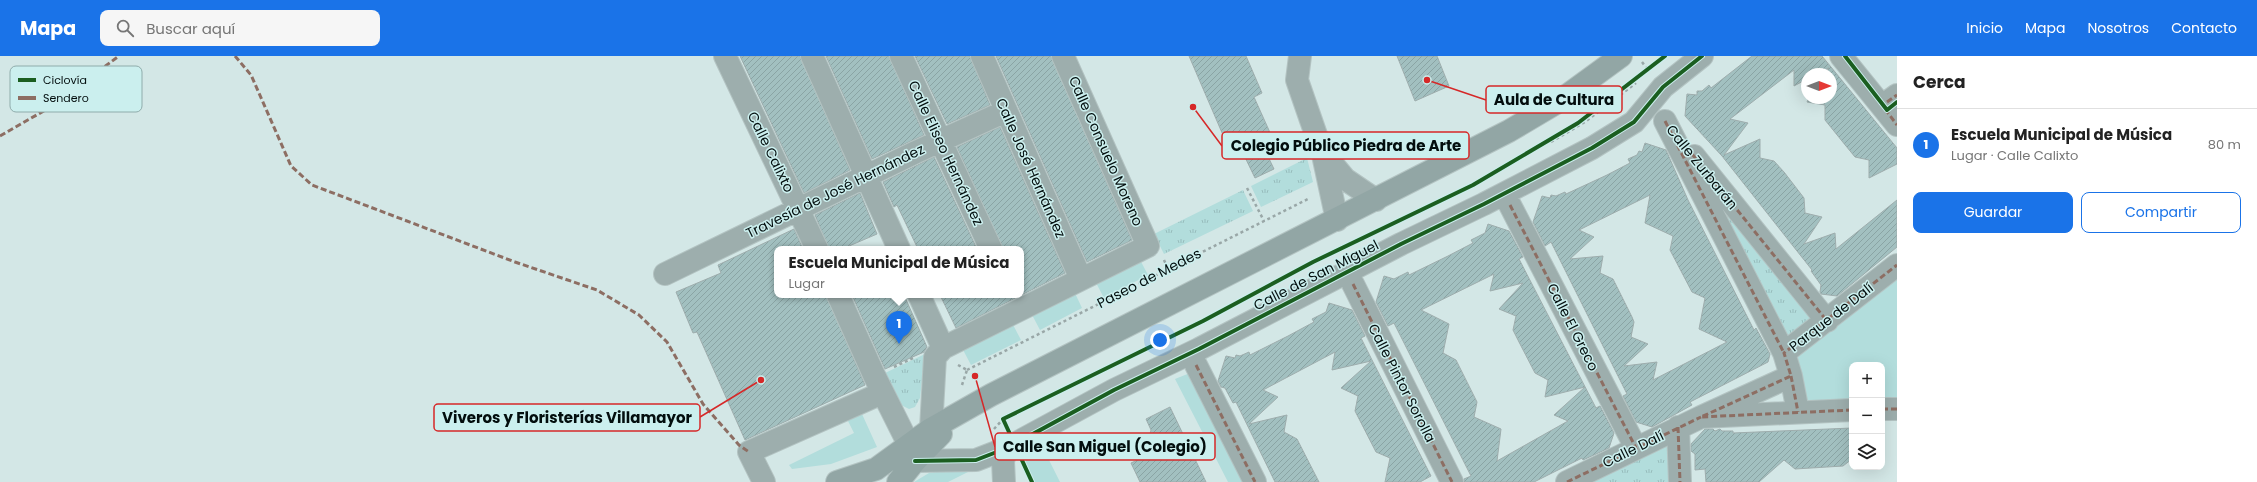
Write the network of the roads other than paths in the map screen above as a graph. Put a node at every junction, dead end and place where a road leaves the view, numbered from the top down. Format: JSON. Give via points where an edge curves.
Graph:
{"nodes":[{"id":1,"x":725,"y":56,"type":"edge"},
{"id":2,"x":812,"y":56,"type":"edge"},
{"id":3,"x":901,"y":56,"type":"edge"},
{"id":4,"x":982,"y":56,"type":"edge"},
{"id":5,"x":1063,"y":56,"type":"edge"},
{"id":6,"x":1300,"y":56,"type":"edge"},
{"id":7,"x":1702,"y":56,"type":"edge"},
{"id":8,"x":1841,"y":56,"type":"edge"},
{"id":9,"x":1622,"y":58,"type":"edge"},
{"id":10,"x":1890,"y":100,"type":"edge"},
{"id":11,"x":1006,"y":111,"type":"junction"},
{"id":12,"x":1897,"y":124,"type":"edge"},
{"id":13,"x":940,"y":141,"type":"junction"},
{"id":14,"x":1322,"y":151,"type":"junction"},
{"id":15,"x":867,"y":176,"type":"junction"},
{"id":16,"x":1376,"y":200,"type":"junction"},
{"id":17,"x":1510,"y":205,"type":"dead end"},
{"id":18,"x":798,"y":209,"type":"junction"},
{"id":19,"x":1337,"y":220,"type":"junction"},
{"id":20,"x":816,"y":246,"type":"edge"},
{"id":21,"x":898,"y":246,"type":"edge"},
{"id":22,"x":990,"y":246,"type":"edge"},
{"id":23,"x":1148,"y":246,"type":"joint"},
{"id":24,"x":1897,"y":265,"type":"edge"},
{"id":25,"x":665,"y":274,"type":"dead end"},
{"id":26,"x":1081,"y":279,"type":"junction"},
{"id":27,"x":1353,"y":284,"type":"dead end"},
{"id":28,"x":839,"y":298,"type":"edge"},
{"id":29,"x":920,"y":298,"type":"edge"},
{"id":30,"x":1016,"y":303,"type":"edge"},
{"id":31,"x":1826,"y":321,"type":"junction"},
{"id":32,"x":943,"y":348,"type":"junction"},
{"id":33,"x":1784,"y":354,"type":"junction"},
{"id":34,"x":1196,"y":365,"type":"dead end"},
{"id":35,"x":1791,"y":376,"type":"junction"},
{"id":36,"x":882,"y":393,"type":"junction"},
{"id":37,"x":967,"y":408,"type":"junction"},
{"id":38,"x":1885,"y":409,"type":"edge"},
{"id":39,"x":1897,"y":409,"type":"edge"},
{"id":40,"x":1849,"y":410,"type":"edge"},
{"id":41,"x":1798,"y":412,"type":"junction"},
{"id":42,"x":1701,"y":417,"type":"junction"},
{"id":43,"x":1678,"y":428,"type":"junction"},
{"id":44,"x":931,"y":429,"type":"junction"},
{"id":45,"x":1011,"y":446,"type":"junction"},
{"id":46,"x":1636,"y":448,"type":"junction"},
{"id":47,"x":912,"y":453,"type":"junction"},
{"id":48,"x":764,"y":482,"type":"edge"},
{"id":49,"x":837,"y":482,"type":"edge"},
{"id":50,"x":898,"y":482,"type":"edge"},
{"id":51,"x":1004,"y":482,"type":"edge"},
{"id":52,"x":1255,"y":482,"type":"edge"},
{"id":53,"x":1452,"y":482,"type":"edge"},
{"id":54,"x":1567,"y":482,"type":"edge"},
{"id":55,"x":1680,"y":482,"type":"edge"}],
"edges":[{"from":1,"to":18,"type":"street","name":"Calle Calixto"},
{"from":2,"to":15,"type":"street"},
{"from":3,"to":13,"type":"street","name":"Calle Eliseo Hernández"},
{"from":4,"to":11,"type":"street","name":"Calle José Hernández"},
{"from":5,"to":23,"type":"street","name":"Calle Consuelo Moreno"},
{"from":6,"to":14,"type":"street","via":[[1297,80]]},
{"from":7,"to":45,"type":"street","name":"Calle de San Miguel","via":[[1663,87],[1634,122],[1592,148],[1114,390]]},
{"from":8,"to":10,"type":"street"},
{"from":9,"to":16,"type":"main road","via":[[1558,102],[1509,131]]},
{"from":10,"to":12,"type":"street"},
{"from":11,"to":13,"type":"street","name":"Travesía de José Hernández"},
{"from":11,"to":26,"type":"street","name":"Calle José Hernández"},
{"from":13,"to":15,"type":"street","name":"Travesía de José Hernández"},
{"from":13,"to":22,"type":"street","name":"Calle Eliseo Hernández"},
{"from":14,"to":16,"type":"street","via":[[1345,179]]},
{"from":14,"to":19,"type":"street"},
{"from":15,"to":18,"type":"street","name":"Travesía de José Hernández"},
{"from":15,"to":21,"type":"street"},
{"from":16,"to":19,"type":"main road"},
{"from":17,"to":46,"type":"street","name":"Calle El Greco"},
{"from":18,"to":20,"type":"street","name":"Calle Calixto"},
{"from":18,"to":25,"type":"street","name":"Travesía de José Hernández"},
{"from":19,"to":37,"type":"main road"},
{"from":23,"to":26,"type":"street","name":"Paseo de Medes"},
{"from":24,"to":31,"type":"street","name":"Parque de Dalí"},
{"from":26,"to":30,"type":"street","name":"Paseo de Medes"},
{"from":27,"to":53,"type":"street","name":"Calle Pintor Sorolla"},
{"from":28,"to":36,"type":"street"},
{"from":29,"to":32,"type":"street"},
{"from":30,"to":32,"type":"street","name":"Paseo de Medes"},
{"from":31,"to":33,"type":"street","name":"Parque de Dalí"},
{"from":31,"to":33,"type":"street","name":"Calle Zurbarán","via":[[1665,121]]},
{"from":32,"to":44,"type":"street","via":[[935,357]]},
{"from":33,"to":35,"type":"street","name":"Parque de Dalí"},
{"from":34,"to":52,"type":"street"},
{"from":35,"to":41,"type":"street","name":"Parque de Dalí"},
{"from":35,"to":42,"type":"street"},
{"from":36,"to":47,"type":"street"},
{"from":36,"to":48,"type":"street","via":[[749,452]]},
{"from":37,"to":44,"type":"main road"},
{"from":37,"to":47,"type":"main road"},
{"from":38,"to":39,"type":"street"},
{"from":40,"to":41,"type":"street"},
{"from":41,"to":42,"type":"street"},
{"from":42,"to":43,"type":"street"},
{"from":43,"to":46,"type":"street","name":"Calle Dalí"},
{"from":43,"to":55,"type":"street"},
{"from":44,"to":47,"type":"main road"},
{"from":45,"to":47,"type":"street","name":"Calle de San Miguel","via":[[976,460]]},
{"from":45,"to":51,"type":"street","via":[[1003,461]]},
{"from":46,"to":54,"type":"street","name":"Calle Dalí"},
{"from":47,"to":49,"type":"main road"},
{"from":47,"to":50,"type":"main road"}]}
